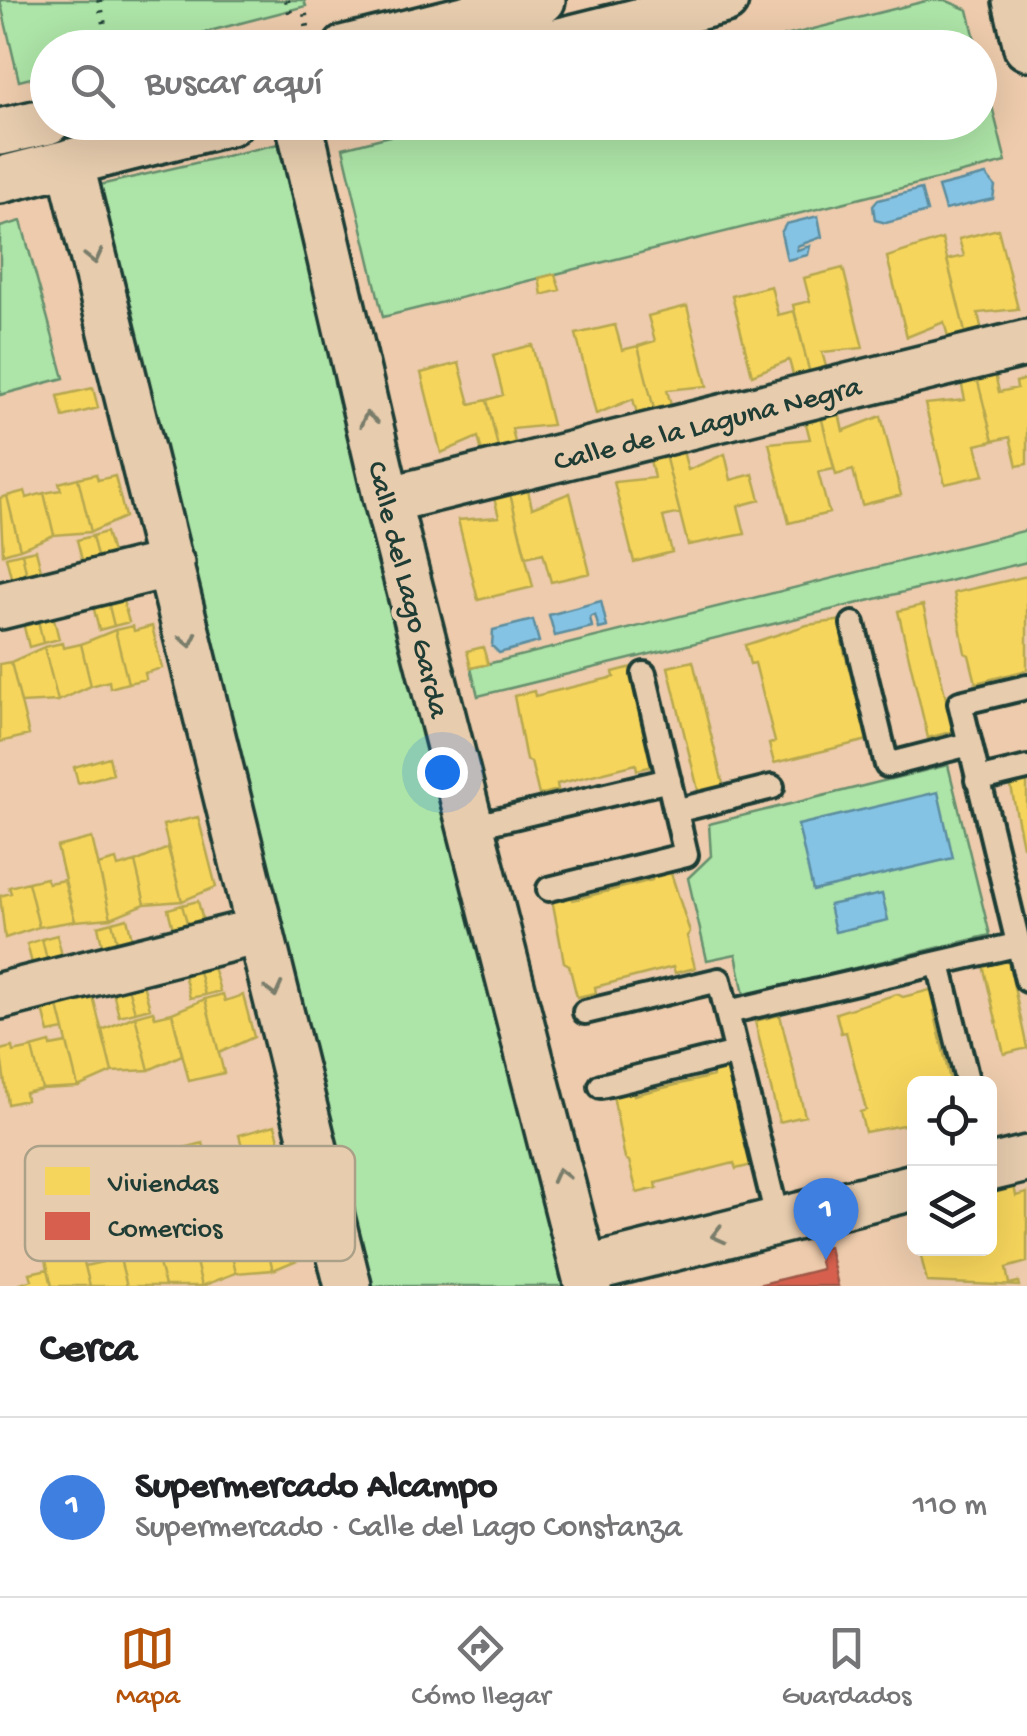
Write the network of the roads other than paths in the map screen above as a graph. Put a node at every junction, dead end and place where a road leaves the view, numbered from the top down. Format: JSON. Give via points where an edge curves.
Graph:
{"nodes":[{"id":1,"x":542,"y":0,"type":"edge"},
{"id":2,"x":725,"y":0,"type":"edge"},
{"id":3,"x":1016,"y":0,"type":"edge"},
{"id":4,"x":420,"y":30,"type":"edge"},
{"id":5,"x":604,"y":30,"type":"edge"},
{"id":6,"x":1027,"y":47,"type":"edge"},
{"id":7,"x":30,"y":124,"type":"edge"},
{"id":8,"x":0,"y":132,"type":"edge"},
{"id":9,"x":158,"y":140,"type":"edge"},
{"id":10,"x":303,"y":140,"type":"edge"},
{"id":11,"x":70,"y":162,"type":"junction"},
{"id":12,"x":0,"y":180,"type":"edge"},
{"id":13,"x":1027,"y":343,"type":"edge"},
{"id":14,"x":387,"y":500,"type":"junction"},
{"id":15,"x":171,"y":564,"type":"junction"},
{"id":16,"x":0,"y":606,"type":"edge"},
{"id":17,"x":853,"y":624,"type":"dead end"},
{"id":18,"x":644,"y":674,"type":"dead end"},
{"id":19,"x":1027,"y":687,"type":"edge"},
{"id":20,"x":970,"y":744,"type":"junction"},
{"id":21,"x":1027,"y":768,"type":"edge"},
{"id":22,"x":668,"y":780,"type":"junction"},
{"id":23,"x":978,"y":780,"type":"junction"},
{"id":24,"x":772,"y":787,"type":"dead end"},
{"id":25,"x":676,"y":811,"type":"junction"},
{"id":26,"x":471,"y":826,"type":"junction"},
{"id":27,"x":549,"y":889,"type":"dead end"},
{"id":28,"x":1017,"y":904,"type":"edge"},
{"id":29,"x":259,"y":931,"type":"junction"},
{"id":30,"x":1016,"y":945,"type":"junction"},
{"id":31,"x":938,"y":964,"type":"junction"},
{"id":32,"x":1027,"y":980,"type":"edge"},
{"id":33,"x":0,"y":996,"type":"edge"},
{"id":34,"x":584,"y":1012,"type":"dead end"},
{"id":35,"x":728,"y":1012,"type":"junction"},
{"id":36,"x":737,"y":1053,"type":"junction"},
{"id":37,"x":966,"y":1076,"type":"edge"},
{"id":38,"x":601,"y":1086,"type":"dead end"},
{"id":39,"x":313,"y":1146,"type":"edge"},
{"id":40,"x":1027,"y":1159,"type":"edge"},
{"id":41,"x":997,"y":1166,"type":"edge"},
{"id":42,"x":907,"y":1189,"type":"edge"},
{"id":43,"x":778,"y":1220,"type":"junction"},
{"id":44,"x":342,"y":1261,"type":"edge"},
{"id":45,"x":586,"y":1278,"type":"edge"},
{"id":46,"x":348,"y":1286,"type":"edge"}],
"edges":[{"from":1,"to":4,"type":"street"},
{"from":2,"to":5,"type":"street"},
{"from":3,"to":6,"type":"street"},
{"from":7,"to":8,"type":"street"},
{"from":9,"to":11,"type":"street"},
{"from":14,"to":10,"type":"street","name":"Calle del Lago Garda","one_way":true},
{"from":11,"to":12,"type":"street"},
{"from":11,"to":15,"type":"street","one_way":true},
{"from":13,"to":14,"type":"street","name":"Calle de la Laguna Negra"},
{"from":14,"to":26,"type":"street","name":"Calle del Lago Garda"},
{"from":15,"to":16,"type":"street"},
{"from":15,"to":29,"type":"street","one_way":true},
{"from":17,"to":20,"type":"lane","via":[[887,765]]},
{"from":18,"to":22,"type":"lane"},
{"from":19,"to":20,"type":"lane","via":[[960,703]]},
{"from":20,"to":23,"type":"lane"},
{"from":21,"to":23,"type":"lane"},
{"from":22,"to":25,"type":"lane"},
{"from":22,"to":26,"type":"lane"},
{"from":23,"to":28,"type":"lane"},
{"from":24,"to":25,"type":"lane"},
{"from":25,"to":27,"type":"lane","via":[[686,855]]},
{"from":45,"to":26,"type":"street","name":"Calle del Lago Garda","one_way":true},
{"from":28,"to":30,"type":"lane"},
{"from":29,"to":33,"type":"street"},
{"from":29,"to":39,"type":"street","one_way":true},
{"from":30,"to":31,"type":"lane"},
{"from":30,"to":32,"type":"lane"},
{"from":31,"to":35,"type":"lane"},
{"from":31,"to":37,"type":"lane"},
{"from":34,"to":35,"type":"lane","via":[[720,980]]},
{"from":35,"to":36,"type":"lane"},
{"from":36,"to":38,"type":"lane"},
{"from":36,"to":43,"type":"lane"},
{"from":40,"to":41,"type":"street"},
{"from":42,"to":43,"type":"street"},
{"from":43,"to":45,"type":"street","one_way":true},
{"from":44,"to":46,"type":"street","one_way":true}]}
